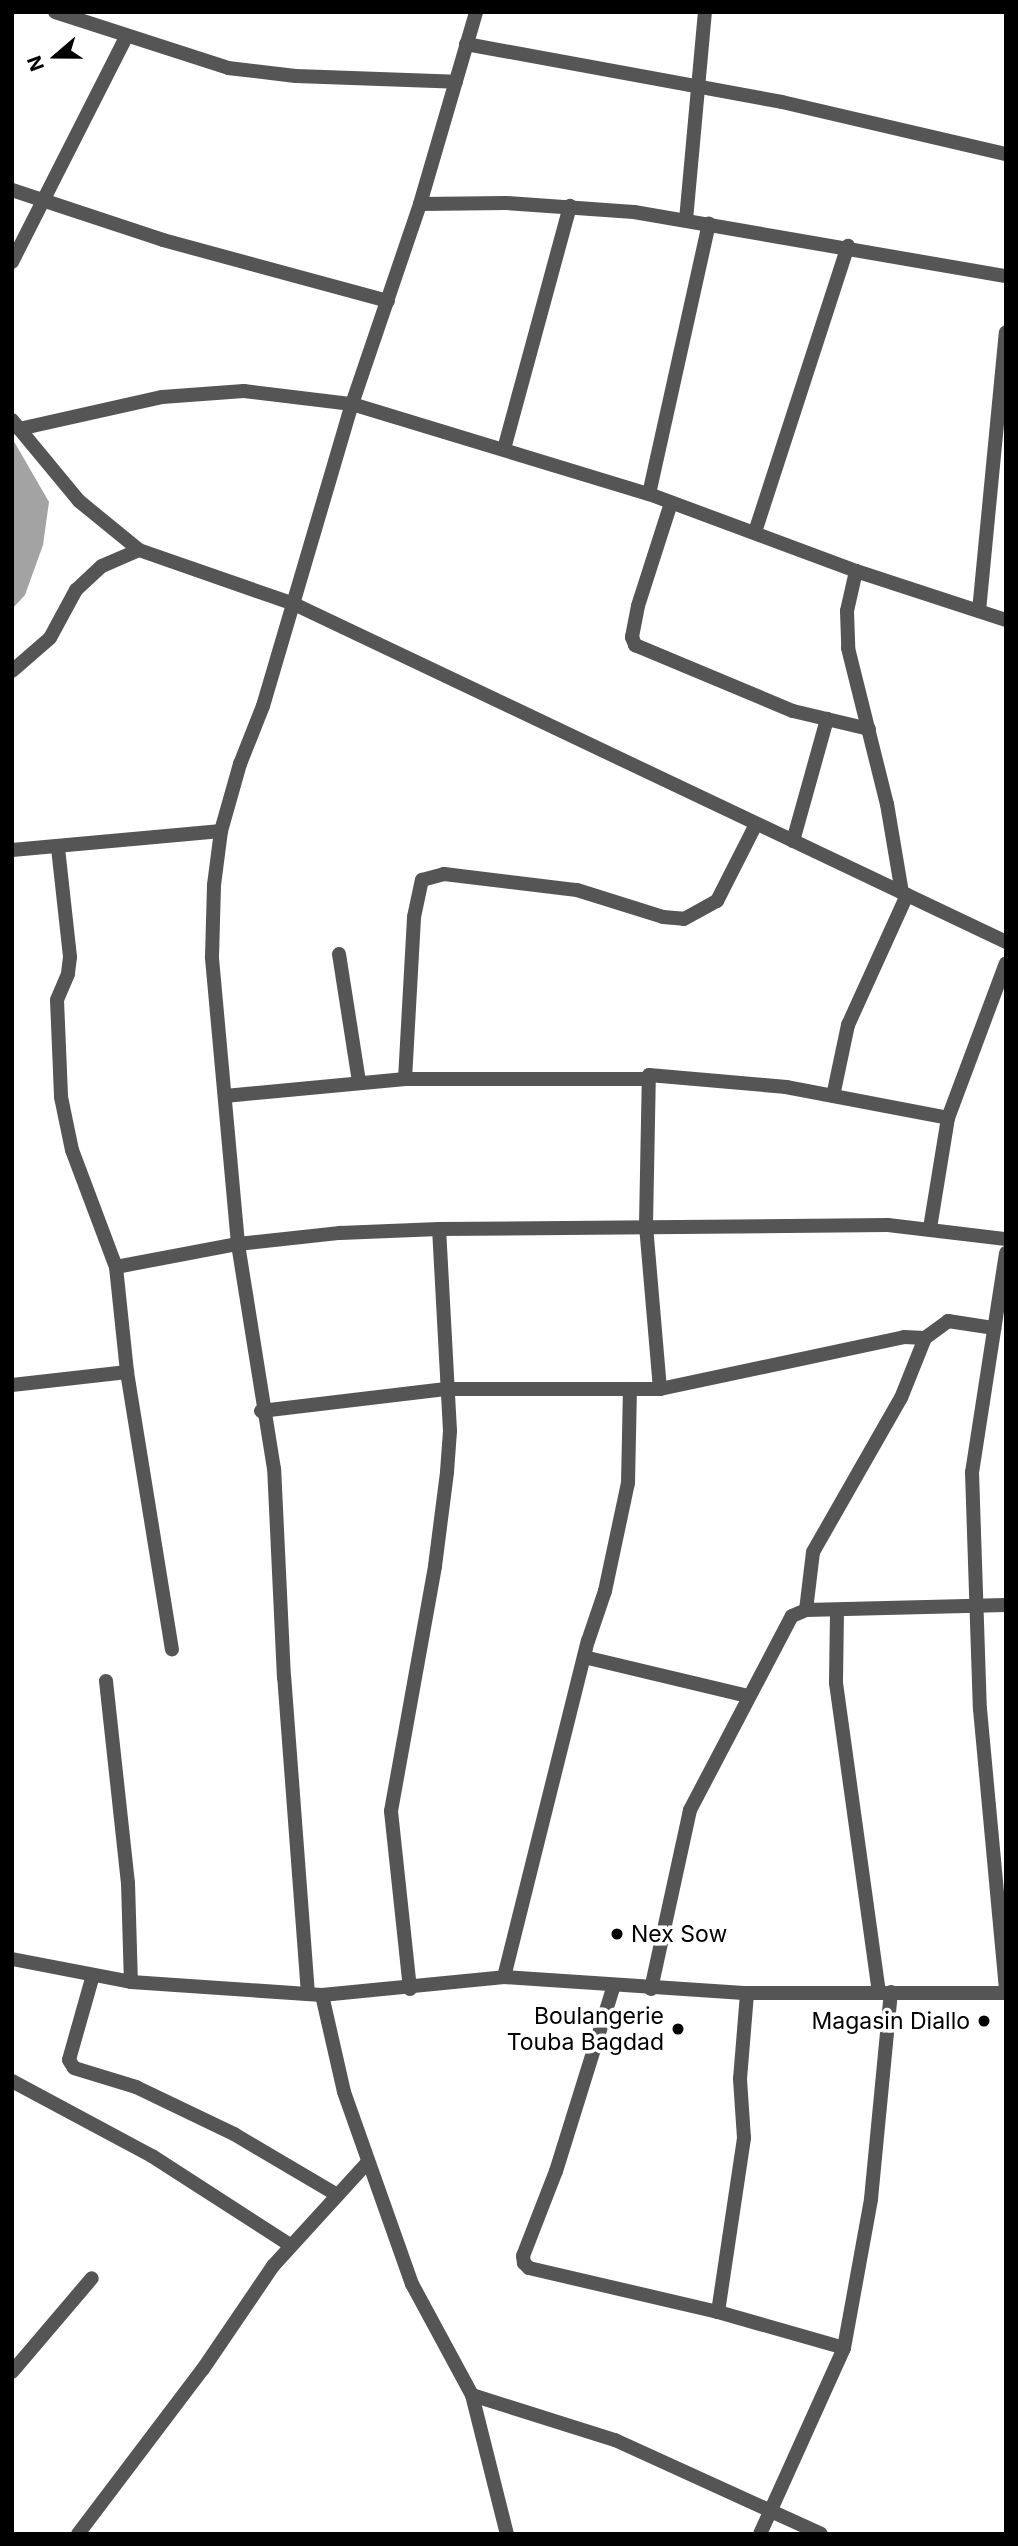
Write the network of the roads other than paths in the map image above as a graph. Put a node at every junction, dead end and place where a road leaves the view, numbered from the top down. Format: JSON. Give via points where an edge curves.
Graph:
{"nodes":[{"id":1,"x":55,"y":12,"type":"edge"},
{"id":2,"x":476,"y":12,"type":"edge"},
{"id":3,"x":705,"y":12,"type":"edge"},
{"id":4,"x":126,"y":37,"type":"junction"},
{"id":5,"x":466,"y":44,"type":"junction"},
{"id":6,"x":456,"y":82,"type":"junction"},
{"id":7,"x":697,"y":87,"type":"junction"},
{"id":8,"x":1006,"y":154,"type":"edge"},
{"id":9,"x":12,"y":190,"type":"edge"},
{"id":10,"x":47,"y":200,"type":"junction"},
{"id":11,"x":420,"y":204,"type":"junction"},
{"id":12,"x":570,"y":206,"type":"junction"},
{"id":13,"x":686,"y":220,"type":"junction"},
{"id":14,"x":709,"y":224,"type":"junction"},
{"id":15,"x":848,"y":246,"type":"junction"},
{"id":16,"x":12,"y":262,"type":"edge"},
{"id":17,"x":1006,"y":276,"type":"edge"},
{"id":18,"x":388,"y":301,"type":"junction"},
{"id":19,"x":1006,"y":331,"type":"edge"},
{"id":20,"x":352,"y":404,"type":"junction"},
{"id":21,"x":16,"y":424,"type":"edge"},
{"id":22,"x":505,"y":449,"type":"junction"},
{"id":23,"x":649,"y":494,"type":"junction"},
{"id":24,"x":671,"y":503,"type":"junction"},
{"id":25,"x":755,"y":532,"type":"junction"},
{"id":26,"x":139,"y":550,"type":"junction"},
{"id":27,"x":856,"y":571,"type":"junction"},
{"id":28,"x":294,"y":604,"type":"junction"},
{"id":29,"x":979,"y":611,"type":"junction"},
{"id":30,"x":1006,"y":620,"type":"edge"},
{"id":31,"x":12,"y":671,"type":"edge"},
{"id":32,"x":827,"y":719,"type":"junction"},
{"id":33,"x":869,"y":729,"type":"junction"},
{"id":34,"x":756,"y":824,"type":"junction"},
{"id":35,"x":221,"y":831,"type":"junction"},
{"id":36,"x":793,"y":841,"type":"junction"},
{"id":37,"x":58,"y":848,"type":"junction"},
{"id":38,"x":12,"y":850,"type":"edge"},
{"id":39,"x":904,"y":894,"type":"junction"},
{"id":40,"x":1006,"y":942,"type":"edge"},
{"id":41,"x":339,"y":954,"type":"dead end"},
{"id":42,"x":1006,"y":963,"type":"edge"},
{"id":43,"x":405,"y":1079,"type":"junction"},
{"id":44,"x":648,"y":1079,"type":"junction"},
{"id":45,"x":359,"y":1082,"type":"junction"},
{"id":46,"x":225,"y":1096,"type":"junction"},
{"id":47,"x":833,"y":1096,"type":"junction"},
{"id":48,"x":948,"y":1118,"type":"junction"},
{"id":49,"x":646,"y":1224,"type":"junction"},
{"id":50,"x":930,"y":1228,"type":"junction"},
{"id":51,"x":439,"y":1229,"type":"junction"},
{"id":52,"x":1006,"y":1239,"type":"edge"},
{"id":53,"x":237,"y":1244,"type":"junction"},
{"id":54,"x":1006,"y":1254,"type":"edge"},
{"id":55,"x":116,"y":1267,"type":"junction"},
{"id":56,"x":994,"y":1328,"type":"junction"},
{"id":57,"x":925,"y":1338,"type":"junction"},
{"id":58,"x":127,"y":1372,"type":"junction"},
{"id":59,"x":12,"y":1385,"type":"edge"},
{"id":60,"x":446,"y":1389,"type":"junction"},
{"id":61,"x":630,"y":1389,"type":"junction"},
{"id":62,"x":660,"y":1389,"type":"junction"},
{"id":63,"x":261,"y":1411,"type":"junction"},
{"id":64,"x":1006,"y":1605,"type":"edge"},
{"id":65,"x":979,"y":1606,"type":"junction"},
{"id":66,"x":806,"y":1609,"type":"junction"},
{"id":67,"x":837,"y":1611,"type":"junction"},
{"id":68,"x":172,"y":1649,"type":"dead end"},
{"id":69,"x":584,"y":1657,"type":"junction"},
{"id":70,"x":106,"y":1681,"type":"dead end"},
{"id":71,"x":748,"y":1696,"type":"junction"},
{"id":72,"x":12,"y":1959,"type":"edge"},
{"id":73,"x":93,"y":1975,"type":"junction"},
{"id":74,"x":504,"y":1977,"type":"junction"},
{"id":75,"x":131,"y":1982,"type":"junction"},
{"id":76,"x":614,"y":1985,"type":"junction"},
{"id":77,"x":410,"y":1989,"type":"junction"},
{"id":78,"x":652,"y":1989,"type":"junction"},
{"id":79,"x":885,"y":1992,"type":"junction"},
{"id":80,"x":1006,"y":1992,"type":"edge"},
{"id":81,"x":747,"y":1993,"type":"junction"},
{"id":82,"x":315,"y":1995,"type":"junction"},
{"id":83,"x":12,"y":2081,"type":"edge"},
{"id":84,"x":368,"y":2162,"type":"junction"},
{"id":85,"x":337,"y":2195,"type":"junction"},
{"id":86,"x":290,"y":2245,"type":"junction"},
{"id":87,"x":92,"y":2278,"type":"dead end"},
{"id":88,"x":718,"y":2312,"type":"junction"},
{"id":89,"x":844,"y":2348,"type":"junction"},
{"id":90,"x":12,"y":2372,"type":"edge"},
{"id":91,"x":472,"y":2395,"type":"junction"},
{"id":92,"x":771,"y":2511,"type":"junction"},
{"id":93,"x":78,"y":2534,"type":"edge"},
{"id":94,"x":507,"y":2534,"type":"edge"},
{"id":95,"x":760,"y":2534,"type":"edge"},
{"id":96,"x":821,"y":2534,"type":"edge"}],
"edges":[{"from":1,"to":4,"type":"street"},
{"from":2,"to":5,"type":"street"},
{"from":3,"to":7,"type":"street"},
{"from":4,"to":6,"type":"street","via":[[228,68],[296,76]]},
{"from":4,"to":10,"type":"street"},
{"from":5,"to":6,"type":"street"},
{"from":5,"to":7,"type":"street"},
{"from":6,"to":11,"type":"street"},
{"from":7,"to":8,"type":"street"},
{"from":7,"to":13,"type":"street"},
{"from":9,"to":10,"type":"street"},
{"from":10,"to":16,"type":"street"},
{"from":10,"to":18,"type":"street","via":[[163,240]]},
{"from":11,"to":12,"type":"street"},
{"from":11,"to":18,"type":"street"},
{"from":12,"to":13,"type":"street"},
{"from":12,"to":22,"type":"street"},
{"from":13,"to":14,"type":"street"},
{"from":14,"to":15,"type":"street"},
{"from":14,"to":23,"type":"street"},
{"from":15,"to":17,"type":"street"},
{"from":15,"to":25,"type":"street"},
{"from":18,"to":20,"type":"street"},
{"from":19,"to":29,"type":"street"},
{"from":20,"to":21,"type":"street","via":[[244,391],[162,397]]},
{"from":20,"to":22,"type":"street"},
{"from":20,"to":28,"type":"street"},
{"from":21,"to":26,"type":"street","via":[[79,501]]},
{"from":22,"to":23,"type":"street"},
{"from":23,"to":24,"type":"street"},
{"from":24,"to":25,"type":"street"},
{"from":24,"to":32,"type":"street","via":[[632,641],[715,681]]},
{"from":25,"to":27,"type":"street"},
{"from":26,"to":28,"type":"street"},
{"from":26,"to":31,"type":"street","via":[[102,566],[76,590],[50,638]]},
{"from":27,"to":29,"type":"street"},
{"from":27,"to":33,"type":"street","via":[[847,611],[848,648]]},
{"from":28,"to":34,"type":"street"},
{"from":28,"to":35,"type":"street"},
{"from":29,"to":30,"type":"street"},
{"from":32,"to":33,"type":"street"},
{"from":32,"to":36,"type":"street"},
{"from":33,"to":39,"type":"street"},
{"from":34,"to":36,"type":"street"},
{"from":34,"to":43,"type":"street","via":[[717,901],[684,919],[663,917],[577,890],[444,874],[422,880],[414,917]]},
{"from":35,"to":37,"type":"street"},
{"from":35,"to":46,"type":"street","via":[[212,957]]},
{"from":36,"to":39,"type":"street"},
{"from":37,"to":38,"type":"street"},
{"from":37,"to":55,"type":"street","via":[[70,957],[57,1000],[61,1097],[72,1150]]},
{"from":39,"to":40,"type":"street"},
{"from":39,"to":47,"type":"street","via":[[848,1025]]},
{"from":41,"to":45,"type":"street"},
{"from":42,"to":48,"type":"street"},
{"from":43,"to":44,"type":"street"},
{"from":43,"to":45,"type":"street"},
{"from":44,"to":47,"type":"street","via":[[653,1074],[725,1078]]},
{"from":44,"to":49,"type":"street"},
{"from":45,"to":46,"type":"street"},
{"from":46,"to":53,"type":"street"},
{"from":47,"to":48,"type":"street"},
{"from":48,"to":50,"type":"street"},
{"from":49,"to":50,"type":"street"},
{"from":49,"to":51,"type":"street"},
{"from":49,"to":62,"type":"street"},
{"from":50,"to":52,"type":"street"},
{"from":51,"to":53,"type":"street"},
{"from":51,"to":60,"type":"street"},
{"from":53,"to":55,"type":"street"},
{"from":53,"to":63,"type":"street"},
{"from":54,"to":56,"type":"street"},
{"from":55,"to":58,"type":"street"},
{"from":56,"to":57,"type":"street","via":[[948,1321]]},
{"from":56,"to":65,"type":"street","via":[[972,1472]]},
{"from":57,"to":62,"type":"street","via":[[904,1337]]},
{"from":57,"to":66,"type":"street","via":[[901,1398],[813,1552]]},
{"from":58,"to":59,"type":"street"},
{"from":58,"to":68,"type":"street"},
{"from":60,"to":61,"type":"street"},
{"from":60,"to":63,"type":"street"},
{"from":60,"to":77,"type":"street","via":[[450,1430],[437,1552],[391,1811]]},
{"from":61,"to":62,"type":"street"},
{"from":61,"to":69,"type":"street","via":[[628,1483],[605,1591]]},
{"from":63,"to":82,"type":"street","via":[[275,1477],[284,1678]]},
{"from":64,"to":65,"type":"street"},
{"from":65,"to":67,"type":"street"},
{"from":65,"to":80,"type":"street","via":[[981,1709]]},
{"from":66,"to":67,"type":"street"},
{"from":66,"to":71,"type":"street","via":[[792,1616]]},
{"from":67,"to":79,"type":"street","via":[[837,1696]]},
{"from":69,"to":71,"type":"street"},
{"from":69,"to":74,"type":"street"},
{"from":70,"to":75,"type":"street","via":[[128,1883]]},
{"from":71,"to":78,"type":"street","via":[[690,1810]]},
{"from":72,"to":73,"type":"street"},
{"from":73,"to":75,"type":"street"},
{"from":73,"to":85,"type":"street","via":[[70,2064],[136,2087],[234,2133]]},
{"from":74,"to":76,"type":"street"},
{"from":74,"to":77,"type":"street"},
{"from":75,"to":82,"type":"street"},
{"from":76,"to":78,"type":"street"},
{"from":76,"to":88,"type":"street","via":[[524,2263],[529,2268]]},
{"from":77,"to":82,"type":"street"},
{"from":78,"to":81,"type":"street"},
{"from":79,"to":80,"type":"street"},
{"from":79,"to":81,"type":"street"},
{"from":79,"to":89,"type":"street","via":[[871,2199]]},
{"from":81,"to":88,"type":"street","via":[[740,2079],[744,2138]]},
{"from":82,"to":84,"type":"street"},
{"from":83,"to":86,"type":"street","via":[[152,2156]]},
{"from":84,"to":85,"type":"street"},
{"from":84,"to":91,"type":"street","via":[[412,2284]]},
{"from":85,"to":86,"type":"street"},
{"from":86,"to":93,"type":"street"},
{"from":87,"to":90,"type":"street"},
{"from":88,"to":89,"type":"street"},
{"from":89,"to":92,"type":"street"},
{"from":91,"to":92,"type":"street","via":[[615,2440]]},
{"from":91,"to":94,"type":"street"},
{"from":92,"to":95,"type":"street"},
{"from":92,"to":96,"type":"street"}]}
